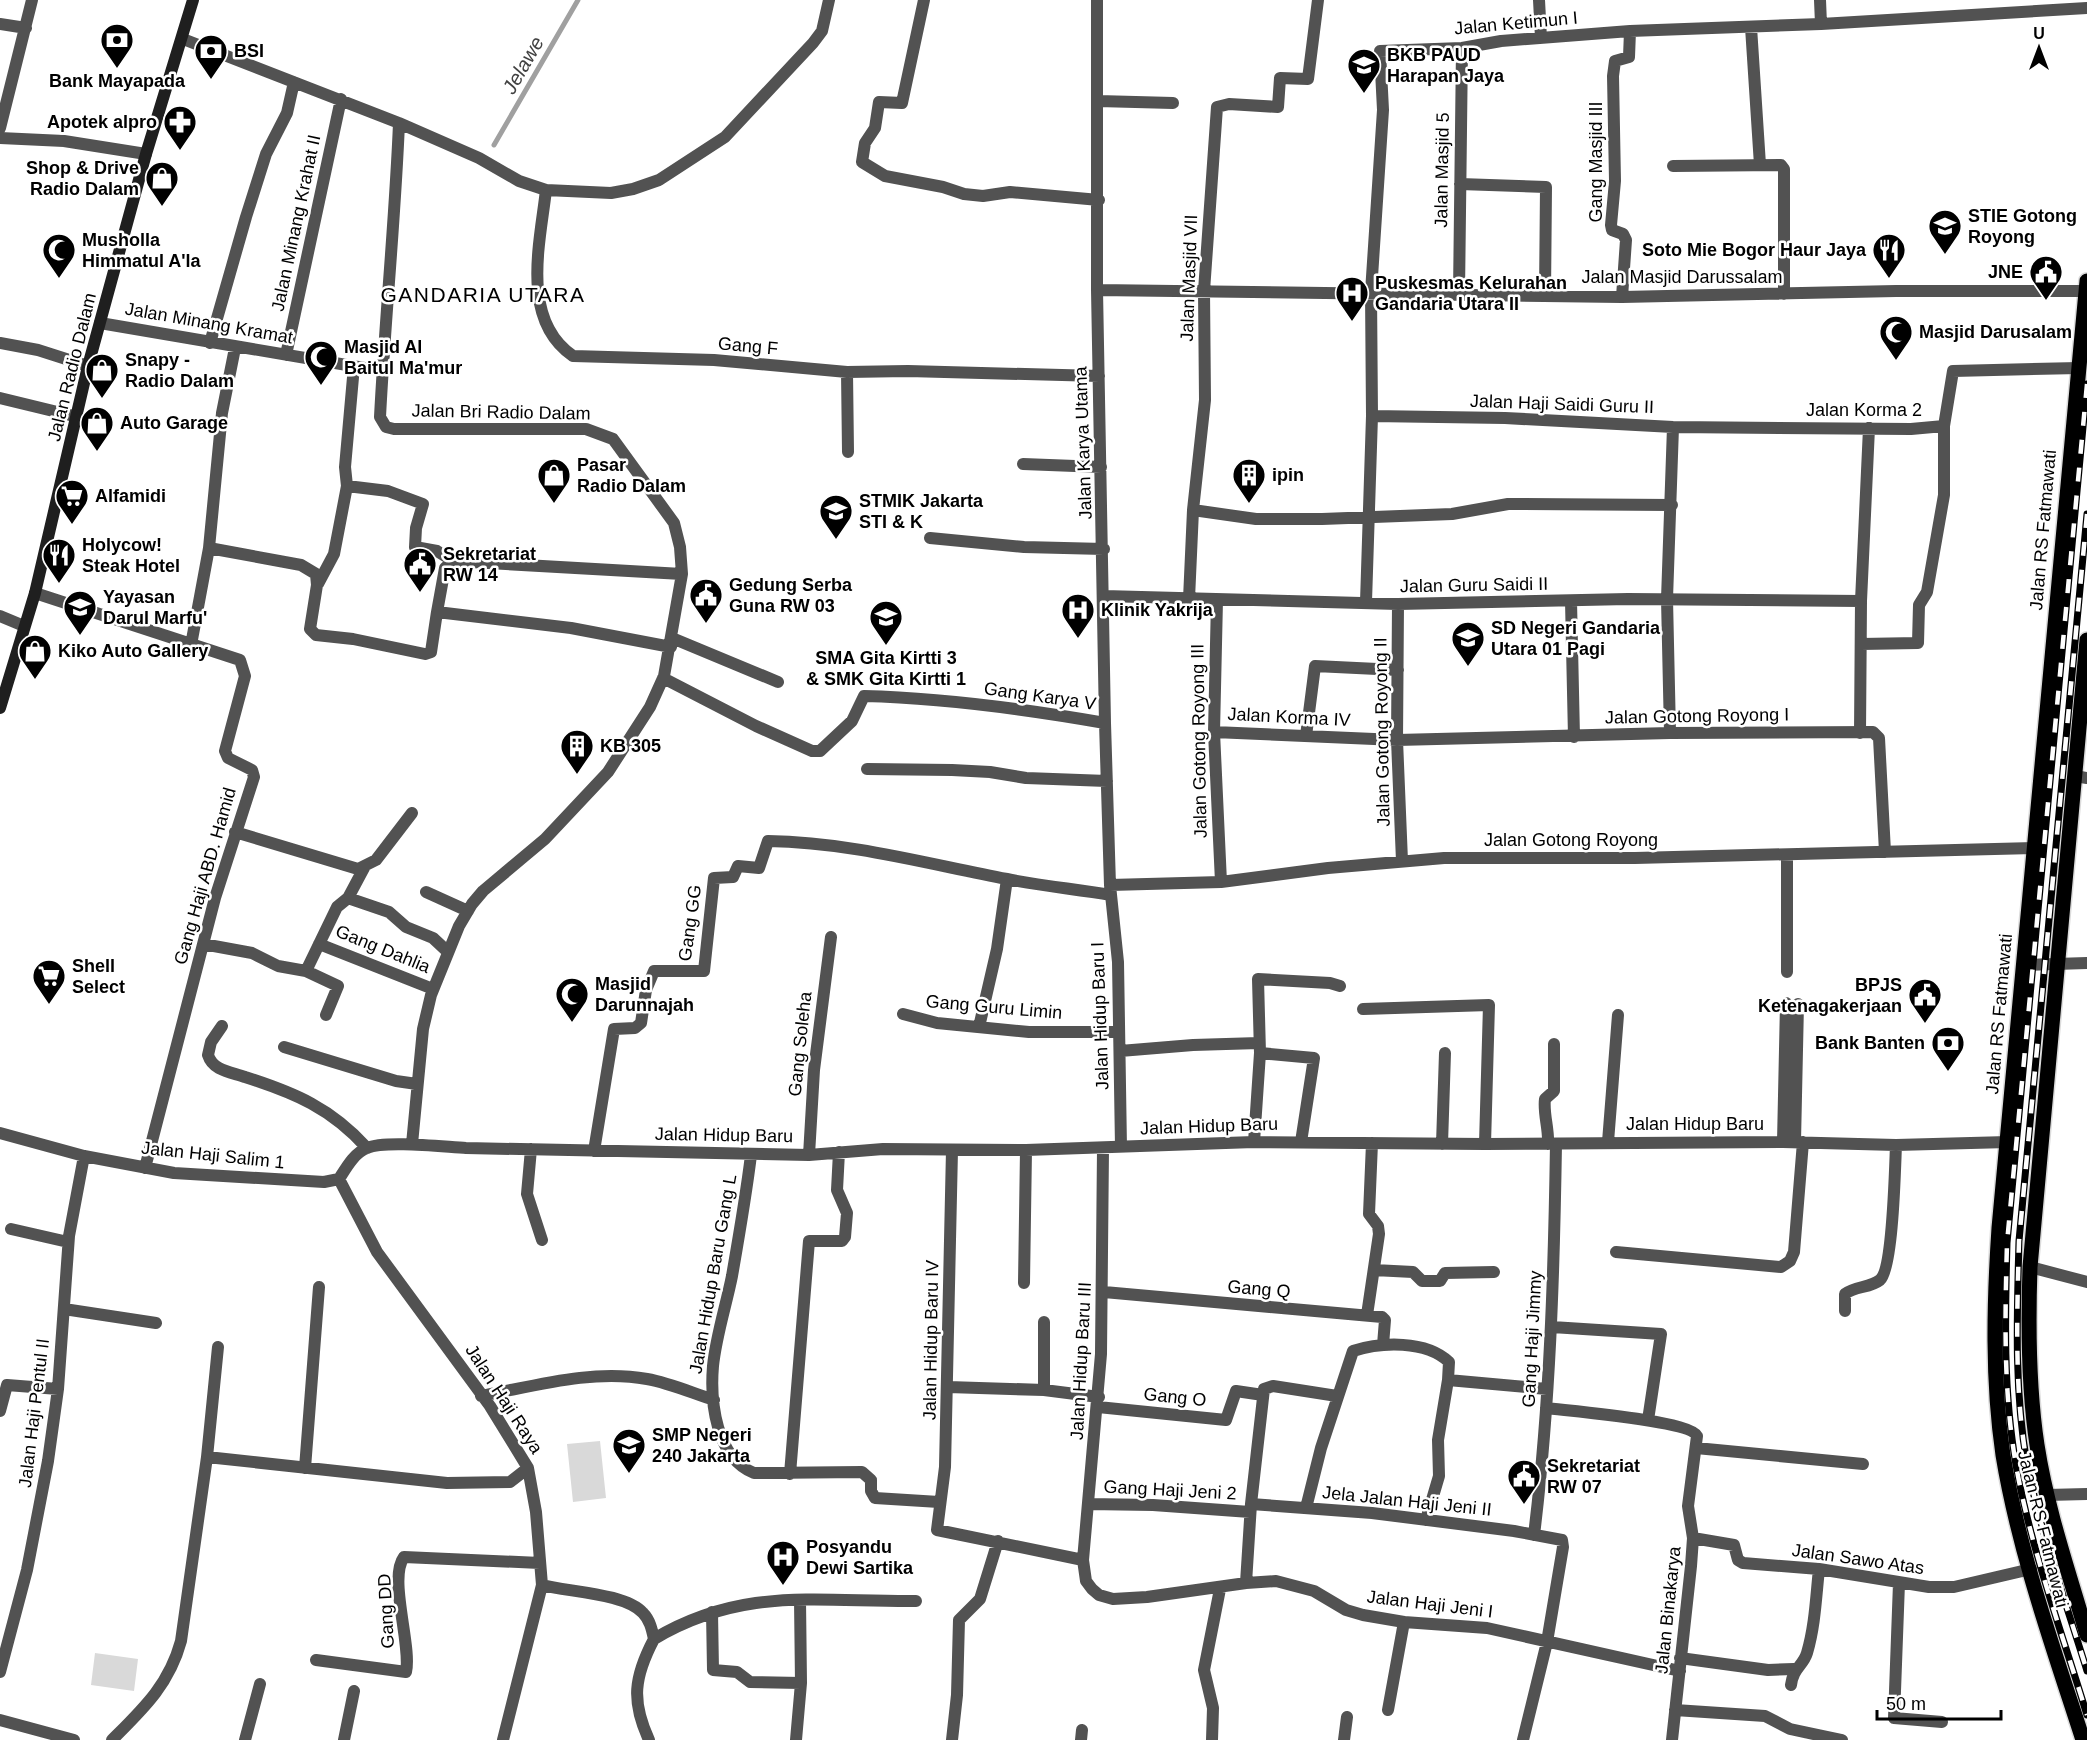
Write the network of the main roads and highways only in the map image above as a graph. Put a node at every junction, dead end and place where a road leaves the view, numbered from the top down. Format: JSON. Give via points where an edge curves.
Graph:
{"nodes":[{"id":1,"x":193,"y":0,"type":"edge"},
{"id":2,"x":2087,"y":288,"type":"edge"},
{"id":3,"x":2087,"y":640,"type":"edge"},
{"id":4,"x":0,"y":708,"type":"edge"},
{"id":5,"x":2081,"y":777,"type":"edge"},
{"id":6,"x":2087,"y":1635,"type":"edge"},
{"id":7,"x":2083,"y":1740,"type":"edge"}],
"edges":[{"from":1,"to":4,"type":"main road","name":"Jalan Radio Dalam","via":[[88,366],[35,592]]},
{"from":2,"to":7,"type":"main road","name":"Jalan RS Fatmawati","via":[[1996,1270],[1998,1408],[2004,1456],[2031,1569]]},
{"from":3,"to":5,"type":"main road","name":"Jalan RS Fatmawati"},
{"from":5,"to":6,"type":"main road","name":"Jalan RS Fatmawati","via":[[2056,964],[2030,1267],[2030,1373],[2047,1495]]}]}
